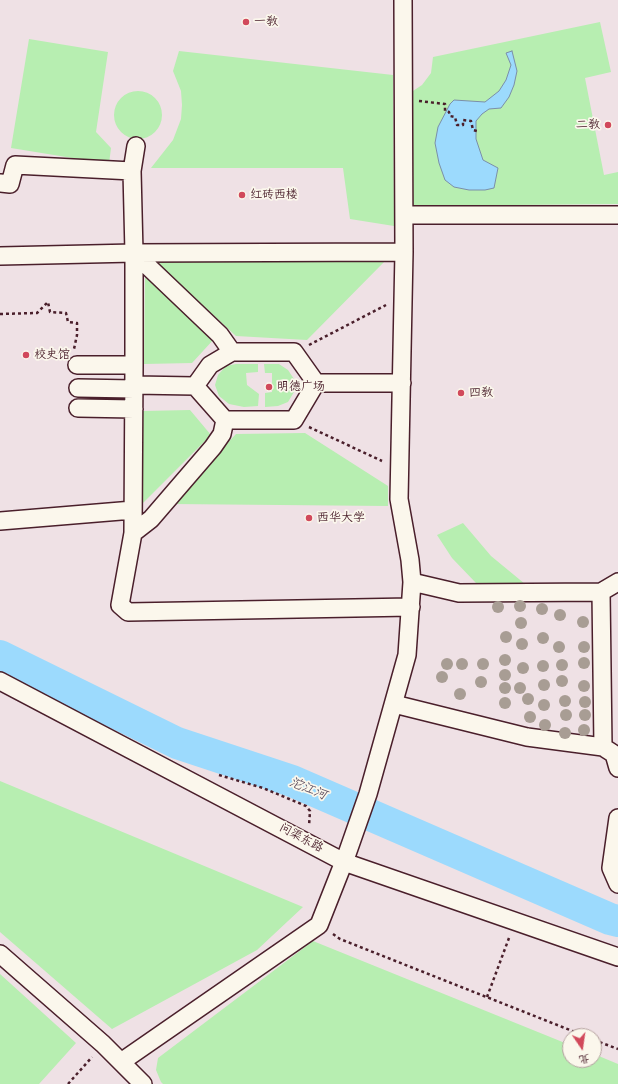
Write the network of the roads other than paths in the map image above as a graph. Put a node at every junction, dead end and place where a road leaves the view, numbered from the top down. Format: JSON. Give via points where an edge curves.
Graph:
{"nodes":[{"id":1,"x":403,"y":0,"type":"edge"},
{"id":2,"x":136,"y":146,"type":"dead end"},
{"id":3,"x":132,"y":172,"type":"junction"},
{"id":4,"x":0,"y":183,"type":"edge"},
{"id":5,"x":404,"y":215,"type":"junction"},
{"id":6,"x":618,"y":215,"type":"edge"},
{"id":7,"x":404,"y":252,"type":"junction"},
{"id":8,"x":134,"y":253,"type":"junction"},
{"id":9,"x":0,"y":256,"type":"edge"},
{"id":10,"x":232,"y":352,"type":"junction"},
{"id":11,"x":76,"y":360,"type":"road end"},
{"id":12,"x":134,"y":365,"type":"junction"},
{"id":13,"x":316,"y":382,"type":"junction"},
{"id":14,"x":402,"y":383,"type":"junction"},
{"id":15,"x":195,"y":386,"type":"junction"},
{"id":16,"x":134,"y":387,"type":"junction"},
{"id":17,"x":78,"y":388,"type":"dead end"},
{"id":18,"x":78,"y":408,"type":"dead end"},
{"id":19,"x":134,"y":409,"type":"junction"},
{"id":20,"x":225,"y":420,"type":"junction"},
{"id":21,"x":133,"y":510,"type":"junction"},
{"id":22,"x":0,"y":521,"type":"edge"},
{"id":23,"x":132,"y":533,"type":"junction"},
{"id":24,"x":412,"y":582,"type":"junction"},
{"id":25,"x":618,"y":582,"type":"edge"},
{"id":26,"x":601,"y":592,"type":"junction"},
{"id":27,"x":411,"y":607,"type":"junction"},
{"id":28,"x":0,"y":681,"type":"edge"},
{"id":29,"x":394,"y":704,"type":"junction"},
{"id":30,"x":603,"y":747,"type":"junction"},
{"id":31,"x":618,"y":768,"type":"edge"},
{"id":32,"x":618,"y":818,"type":"edge"},
{"id":33,"x":346,"y":858,"type":"junction"},
{"id":34,"x":618,"y":884,"type":"edge"},
{"id":35,"x":0,"y":954,"type":"edge"},
{"id":36,"x":618,"y":956,"type":"edge"},
{"id":37,"x":121,"y":1062,"type":"junction"},
{"id":38,"x":143,"y":1084,"type":"edge"}],
"edges":[{"from":1,"to":5,"type":"street"},
{"from":2,"to":3,"type":"street"},
{"from":3,"to":4,"type":"street","via":[[15,165],[10,184]]},
{"from":3,"to":8,"type":"street"},
{"from":5,"to":6,"type":"street"},
{"from":5,"to":7,"type":"street"},
{"from":7,"to":8,"type":"street"},
{"from":7,"to":14,"type":"street"},
{"from":8,"to":9,"type":"street"},
{"from":8,"to":10,"type":"street","via":[[220,335]]},
{"from":8,"to":12,"type":"street"},
{"from":10,"to":13,"type":"street","via":[[294,352]]},
{"from":10,"to":15,"type":"street","via":[[210,365]]},
{"from":11,"to":12,"type":"street"},
{"from":12,"to":16,"type":"street"},
{"from":13,"to":14,"type":"street"},
{"from":13,"to":20,"type":"street","via":[[294,420]]},
{"from":14,"to":24,"type":"street","via":[[399,499]]},
{"from":15,"to":16,"type":"street"},
{"from":15,"to":20,"type":"street"},
{"from":16,"to":17,"type":"street"},
{"from":16,"to":19,"type":"street"},
{"from":18,"to":19,"type":"street"},
{"from":19,"to":21,"type":"street"},
{"from":20,"to":23,"type":"street","via":[[222,434],[213,447],[151,518]]},
{"from":21,"to":22,"type":"street"},
{"from":21,"to":23,"type":"street"},
{"from":23,"to":27,"type":"street","via":[[120,605],[128,612]]},
{"from":24,"to":26,"type":"street","via":[[459,593]]},
{"from":24,"to":27,"type":"street"},
{"from":25,"to":26,"type":"street"},
{"from":26,"to":30,"type":"street"},
{"from":27,"to":29,"type":"street","via":[[407,656]]},
{"from":28,"to":33,"type":"street","name":"问渠东路"},
{"from":29,"to":30,"type":"street","via":[[527,737]]},
{"from":29,"to":33,"type":"street"},
{"from":30,"to":31,"type":"street","via":[[614,754]]},
{"from":32,"to":34,"type":"street","via":[[611,868]]},
{"from":33,"to":36,"type":"street","name":"问渠东路"},
{"from":33,"to":37,"type":"street","via":[[319,925]]},
{"from":35,"to":37,"type":"street"},
{"from":37,"to":38,"type":"street"}]}
